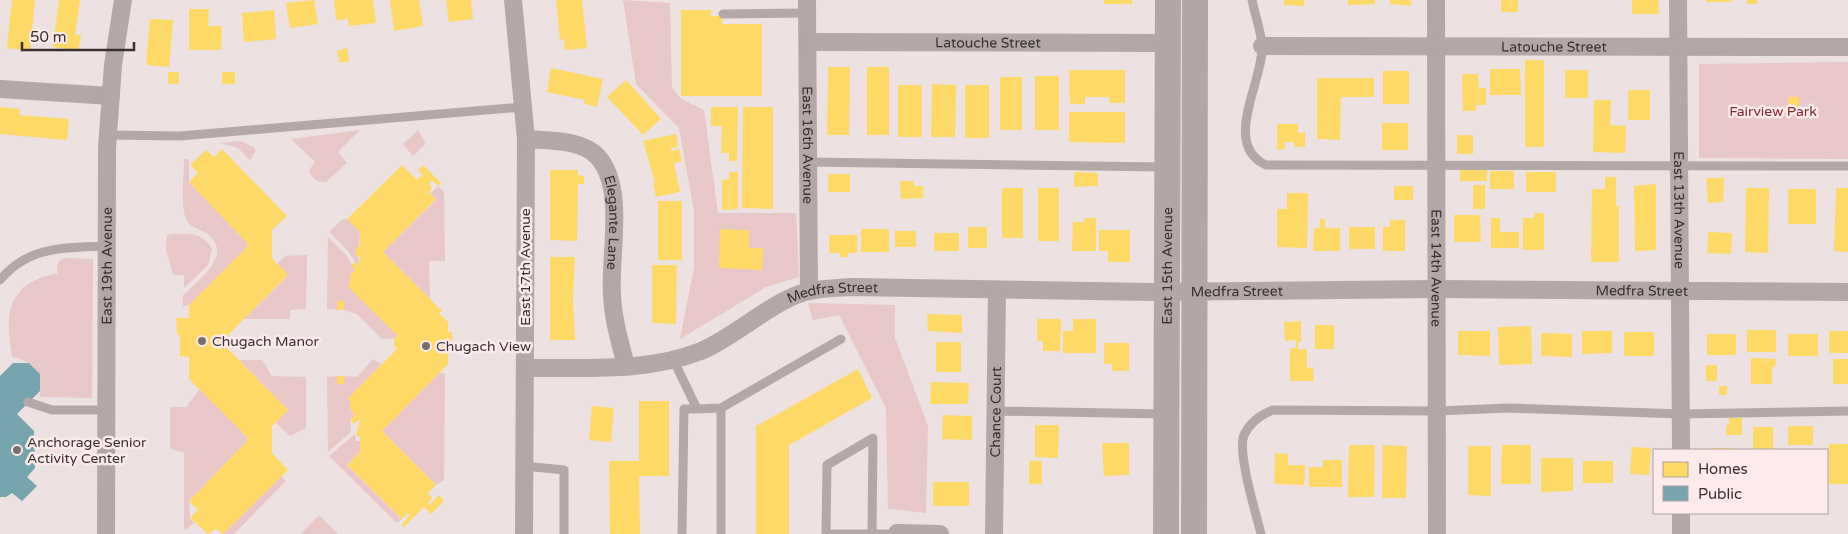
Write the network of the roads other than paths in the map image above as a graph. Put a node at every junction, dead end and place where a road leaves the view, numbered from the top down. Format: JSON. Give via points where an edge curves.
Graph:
{"nodes":[{"id":1,"x":123,"y":0,"type":"edge"},
{"id":2,"x":513,"y":0,"type":"edge"},
{"id":3,"x":1168,"y":0,"type":"edge"},
{"id":4,"x":1195,"y":0,"type":"edge"},
{"id":5,"x":1252,"y":0,"type":"edge"},
{"id":6,"x":1436,"y":0,"type":"edge"},
{"id":7,"x":1678,"y":0,"type":"edge"},
{"id":8,"x":807,"y":7,"type":"edge"},
{"id":9,"x":724,"y":14,"type":"dead end"},
{"id":10,"x":808,"y":42,"type":"junction"},
{"id":11,"x":1168,"y":43,"type":"junction"},
{"id":12,"x":1262,"y":46,"type":"junction"},
{"id":13,"x":1436,"y":47,"type":"junction"},
{"id":14,"x":1848,"y":47,"type":"edge"},
{"id":15,"x":1678,"y":48,"type":"junction"},
{"id":16,"x":0,"y":89,"type":"edge"},
{"id":17,"x":110,"y":96,"type":"junction"},
{"id":18,"x":523,"y":107,"type":"junction"},
{"id":19,"x":108,"y":135,"type":"junction"},
{"id":20,"x":526,"y":139,"type":"junction"},
{"id":21,"x":808,"y":162,"type":"junction"},
{"id":22,"x":1679,"y":164,"type":"junction"},
{"id":23,"x":1436,"y":165,"type":"junction"},
{"id":24,"x":1848,"y":166,"type":"edge"},
{"id":25,"x":1168,"y":167,"type":"junction"},
{"id":26,"x":106,"y":246,"type":"junction"},
{"id":27,"x":0,"y":280,"type":"edge"},
{"id":28,"x":1436,"y":289,"type":"junction"},
{"id":29,"x":997,"y":290,"type":"junction"},
{"id":30,"x":809,"y":291,"type":"junction"},
{"id":31,"x":1168,"y":292,"type":"junction"},
{"id":32,"x":1194,"y":292,"type":"junction"},
{"id":33,"x":1680,"y":292,"type":"junction"},
{"id":34,"x":1848,"y":292,"type":"edge"},
{"id":35,"x":841,"y":339,"type":"dead end"},
{"id":36,"x":673,"y":360,"type":"junction"},
{"id":37,"x":626,"y":366,"type":"junction"},
{"id":38,"x":525,"y":368,"type":"junction"},
{"id":39,"x":28,"y":402,"type":"dead end"},
{"id":40,"x":721,"y":408,"type":"junction"},
{"id":41,"x":697,"y":409,"type":"junction"},
{"id":42,"x":106,"y":410,"type":"junction"},
{"id":43,"x":995,"y":411,"type":"junction"},
{"id":44,"x":1437,"y":411,"type":"junction"},
{"id":45,"x":1848,"y":411,"type":"edge"},
{"id":46,"x":1167,"y":414,"type":"junction"},
{"id":47,"x":1681,"y":414,"type":"junction"},
{"id":48,"x":1681,"y":449,"type":"edge"},
{"id":49,"x":524,"y":466,"type":"junction"},
{"id":50,"x":1681,"y":514,"type":"edge"},
{"id":51,"x":106,"y":534,"type":"edge"},
{"id":52,"x":524,"y":534,"type":"edge"},
{"id":53,"x":564,"y":534,"type":"edge"},
{"id":54,"x":682,"y":534,"type":"edge"},
{"id":55,"x":721,"y":534,"type":"edge"},
{"id":56,"x":826,"y":534,"type":"edge"},
{"id":57,"x":872,"y":534,"type":"edge"},
{"id":58,"x":897,"y":534,"type":"edge"},
{"id":59,"x":940,"y":534,"type":"edge"},
{"id":60,"x":994,"y":534,"type":"edge"},
{"id":61,"x":1166,"y":534,"type":"edge"},
{"id":62,"x":1194,"y":534,"type":"edge"},
{"id":63,"x":1261,"y":534,"type":"edge"},
{"id":64,"x":1438,"y":534,"type":"edge"},
{"id":65,"x":1681,"y":534,"type":"edge"}],
"edges":[{"from":1,"to":17,"type":"street","name":"East 19th Avenue"},
{"from":2,"to":18,"type":"street","name":"East 17th Avenue"},
{"from":3,"to":11,"type":"main road","name":"East 15th Avenue"},
{"from":4,"to":32,"type":"main road","name":"East 15th Avenue"},
{"from":5,"to":12,"type":"lane"},
{"from":6,"to":13,"type":"street","name":"East 14th Avenue"},
{"from":7,"to":15,"type":"street","name":"East 13th Avenue"},
{"from":8,"to":9,"type":"lane"},
{"from":8,"to":10,"type":"street","name":"East 16th Avenue"},
{"from":10,"to":11,"type":"street","name":"Latouche Street"},
{"from":10,"to":21,"type":"street","name":"East 16th Avenue"},
{"from":11,"to":25,"type":"main road","name":"East 15th Avenue"},
{"from":12,"to":13,"type":"street","name":"Latouche Street"},
{"from":12,"to":23,"type":"lane","via":[[1247,119],[1247,149],[1255,160],[1279,166]]},
{"from":13,"to":15,"type":"street","name":"Latouche Street"},
{"from":13,"to":23,"type":"street","name":"East 14th Avenue"},
{"from":14,"to":15,"type":"street","name":"Latouche Street"},
{"from":15,"to":22,"type":"street","name":"East 13th Avenue"},
{"from":16,"to":17,"type":"street"},
{"from":17,"to":19,"type":"street","name":"East 19th Avenue"},
{"from":18,"to":19,"type":"lane","via":[[180,136]]},
{"from":18,"to":20,"type":"street","name":"East 17th Avenue"},
{"from":19,"to":26,"type":"street","name":"East 19th Avenue"},
{"from":20,"to":37,"type":"street","name":"Elegante Lane","via":[[579,145],[598,156],[608,172],[613,192],[612,294],[615,325]]},
{"from":20,"to":38,"type":"street","name":"East 17th Avenue"},
{"from":21,"to":25,"type":"lane"},
{"from":21,"to":30,"type":"street","name":"East 16th Avenue"},
{"from":22,"to":23,"type":"lane"},
{"from":22,"to":24,"type":"lane"},
{"from":22,"to":33,"type":"street","name":"East 13th Avenue"},
{"from":23,"to":28,"type":"street","name":"East 14th Avenue"},
{"from":25,"to":31,"type":"main road","name":"East 15th Avenue"},
{"from":26,"to":27,"type":"lane","via":[[56,249],[30,255],[11,266]]},
{"from":26,"to":42,"type":"street","name":"East 19th Avenue"},
{"from":28,"to":32,"type":"street","name":"Medfra Street"},
{"from":28,"to":33,"type":"street","name":"Medfra Street"},
{"from":28,"to":44,"type":"street","name":"East 14th Avenue"},
{"from":29,"to":30,"type":"street","name":"Medfra Street","via":[[852,287]]},
{"from":29,"to":31,"type":"street","name":"Medfra Street"},
{"from":29,"to":43,"type":"street","name":"Chance Court"},
{"from":30,"to":36,"type":"street","name":"Medfra Street","via":[[781,303],[725,339]]},
{"from":31,"to":32,"type":"street","name":"Medfra Street"},
{"from":31,"to":46,"type":"main road","name":"East 15th Avenue"},
{"from":32,"to":62,"type":"main road","name":"East 15th Avenue"},
{"from":33,"to":34,"type":"street","name":"Medfra Street"},
{"from":33,"to":47,"type":"street","name":"East 13th Avenue"},
{"from":35,"to":40,"type":"lane"},
{"from":36,"to":37,"type":"street","name":"Medfra Street"},
{"from":36,"to":41,"type":"lane"},
{"from":37,"to":38,"type":"street","name":"Medfra Street"},
{"from":38,"to":49,"type":"street","name":"East 17th Avenue"},
{"from":39,"to":42,"type":"lane","via":[[52,410]]},
{"from":40,"to":41,"type":"lane"},
{"from":40,"to":55,"type":"lane"},
{"from":41,"to":54,"type":"lane","via":[[684,409]]},
{"from":42,"to":51,"type":"street","name":"East 19th Avenue"},
{"from":43,"to":46,"type":"lane"},
{"from":43,"to":60,"type":"street","name":"Chance Court"},
{"from":44,"to":47,"type":"lane","via":[[1508,408]]},
{"from":44,"to":63,"type":"lane","via":[[1273,410],[1263,414],[1252,422],[1244,436],[1243,456]]},
{"from":44,"to":64,"type":"street","name":"East 14th Avenue"},
{"from":45,"to":47,"type":"lane"},
{"from":46,"to":61,"type":"main road","name":"East 15th Avenue"},
{"from":47,"to":48,"type":"street","name":"East 13th Avenue"},
{"from":49,"to":52,"type":"street","name":"East 17th Avenue"},
{"from":49,"to":53,"type":"lane","via":[[564,470]]},
{"from":50,"to":65,"type":"street"},
{"from":56,"to":57,"type":"lane"},
{"from":56,"to":57,"type":"lane","via":[[826,465],[873,438]]},
{"from":57,"to":58,"type":"lane"},
{"from":58,"to":59,"type":"street"}]}
